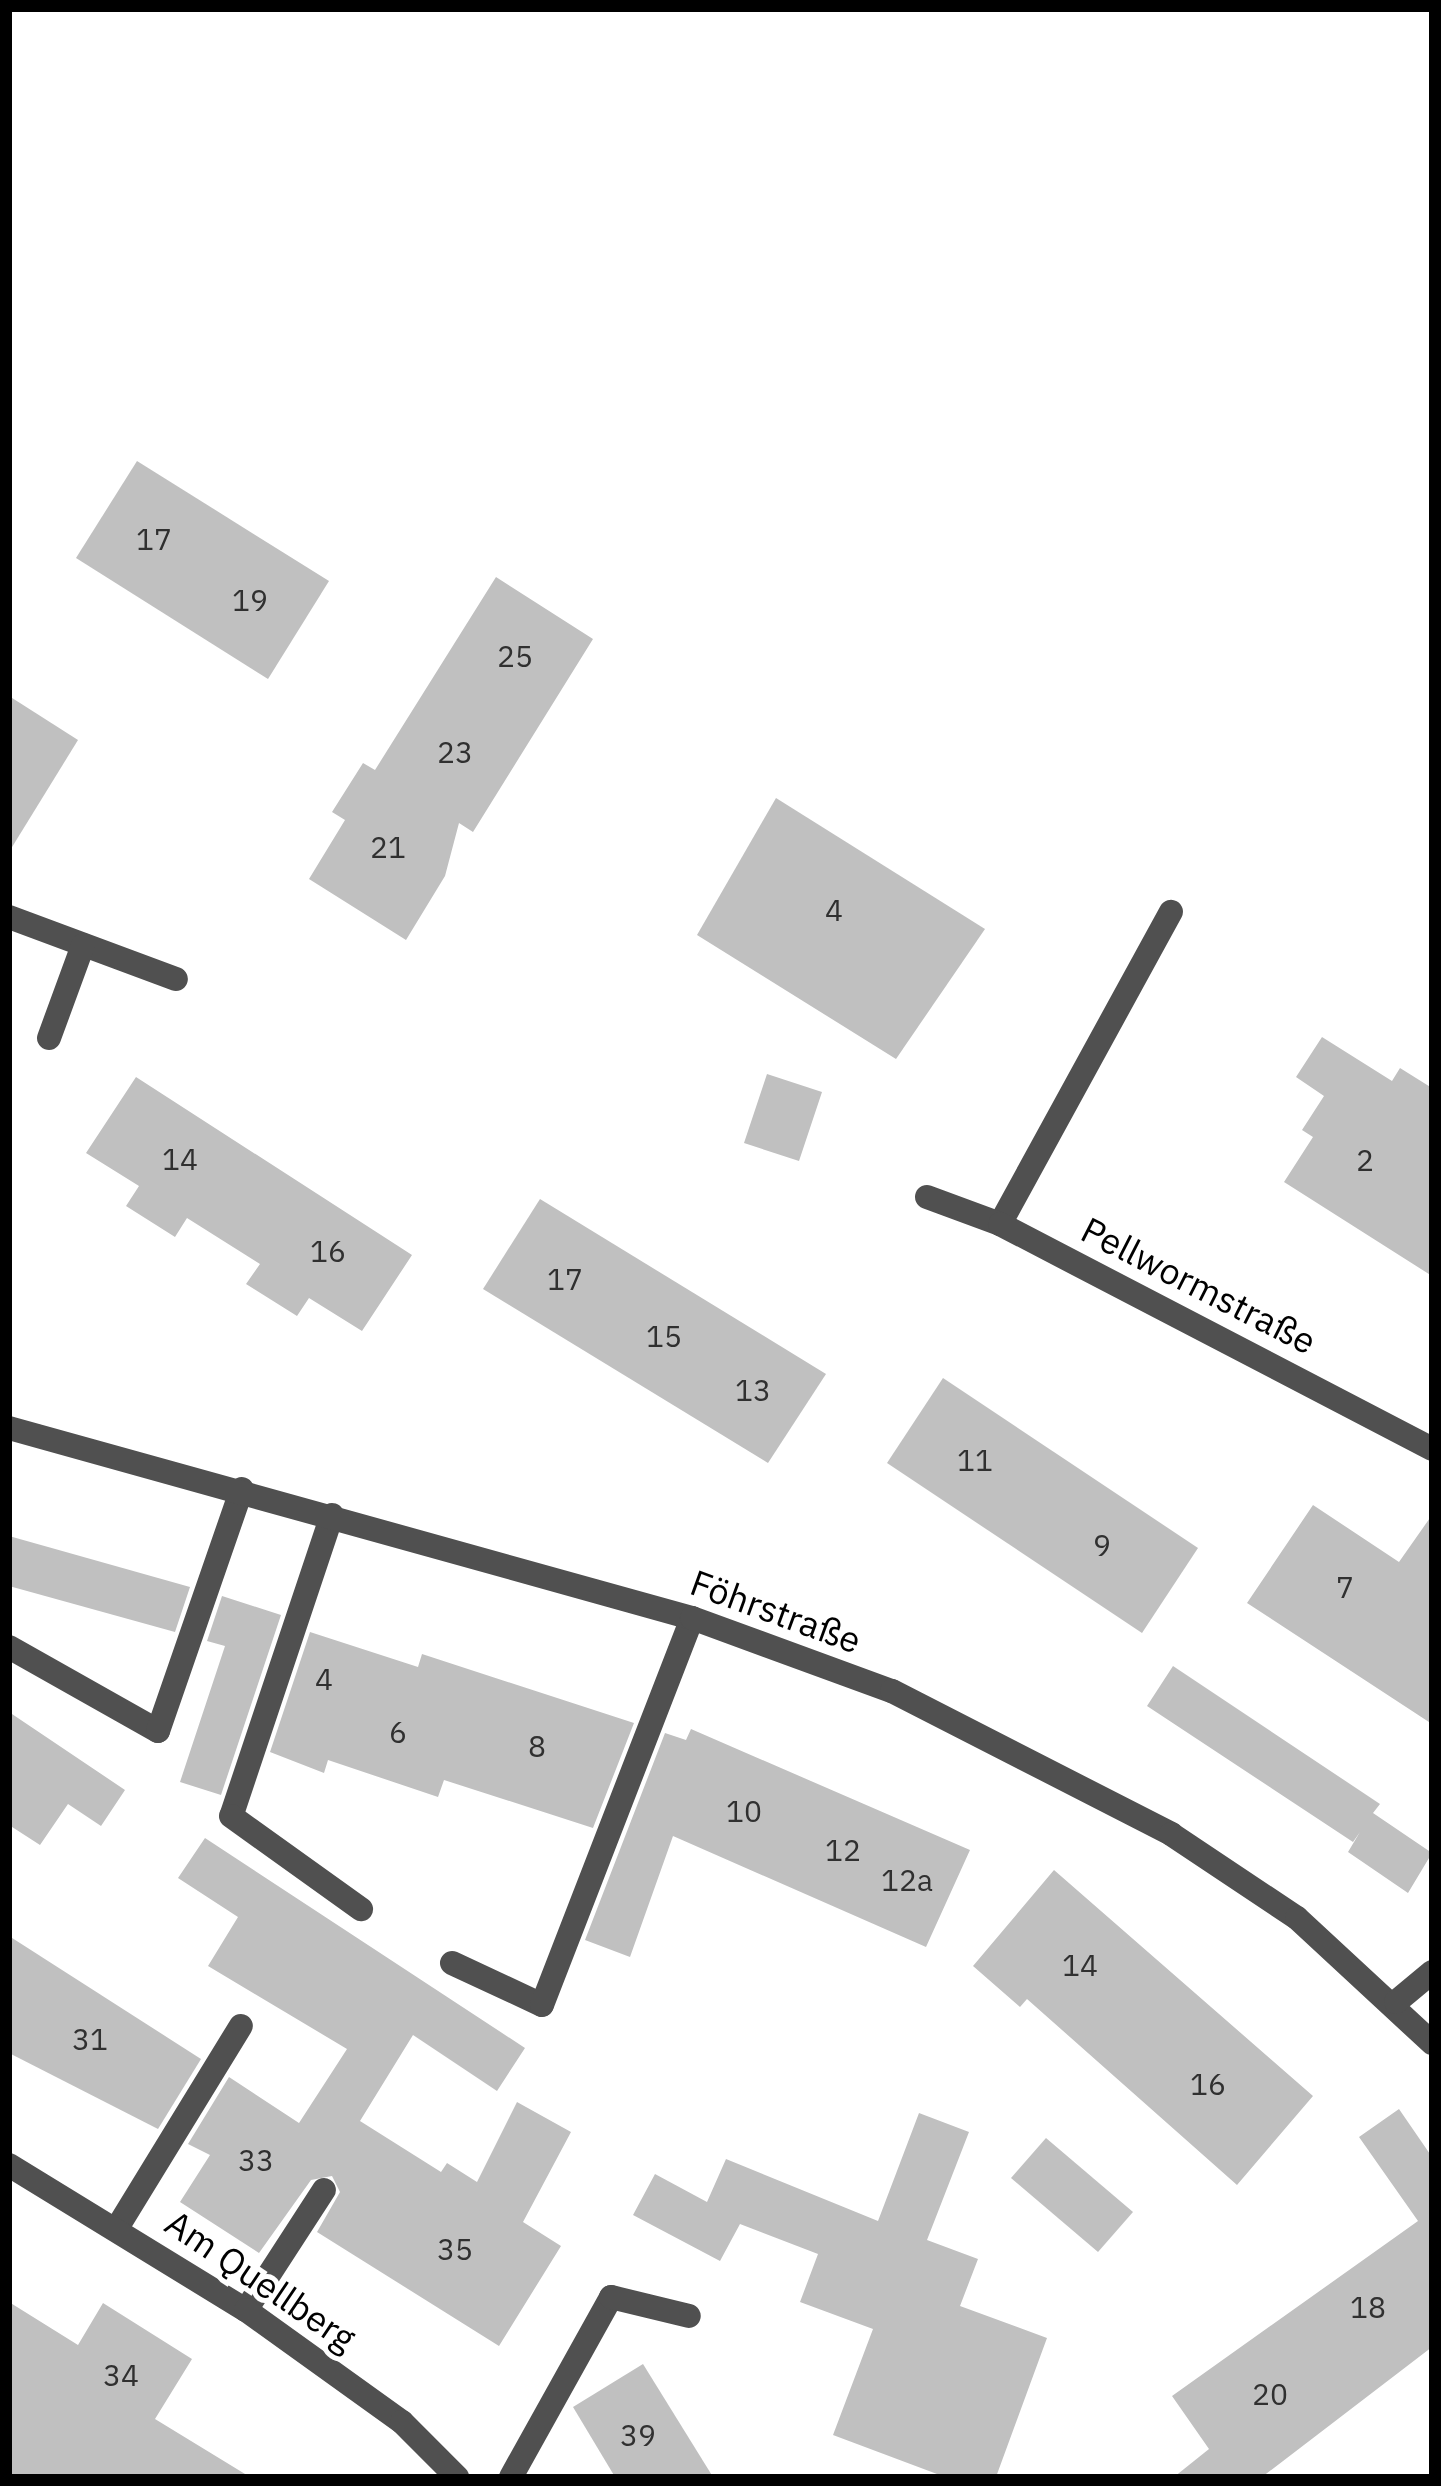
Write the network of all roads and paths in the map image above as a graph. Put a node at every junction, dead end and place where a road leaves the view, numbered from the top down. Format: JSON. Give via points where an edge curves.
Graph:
{"nodes":[{"id":1,"x":1172,"y":912,"type":"dead end"},
{"id":2,"x":9,"y":917,"type":"edge"},
{"id":3,"x":82,"y":945,"type":"junction"},
{"id":4,"x":176,"y":979,"type":"dead end"},
{"id":5,"x":49,"y":1038,"type":"dead end"},
{"id":6,"x":927,"y":1197,"type":"dead end"},
{"id":7,"x":1000,"y":1224,"type":"junction"},
{"id":8,"x":9,"y":1428,"type":"edge"},
{"id":9,"x":1432,"y":1449,"type":"edge"},
{"id":10,"x":242,"y":1489,"type":"junction"},
{"id":11,"x":332,"y":1515,"type":"junction"},
{"id":12,"x":692,"y":1618,"type":"junction"},
{"id":13,"x":9,"y":1647,"type":"edge"},
{"id":14,"x":361,"y":1909,"type":"dead end"},
{"id":15,"x":452,"y":1963,"type":"dead end"},
{"id":16,"x":1432,"y":1972,"type":"edge"},
{"id":17,"x":1396,"y":2002,"type":"junction"},
{"id":18,"x":241,"y":2026,"type":"dead end"},
{"id":19,"x":1432,"y":2043,"type":"edge"},
{"id":20,"x":9,"y":2165,"type":"edge"},
{"id":21,"x":324,"y":2190,"type":"dead end"},
{"id":22,"x":117,"y":2228,"type":"junction"},
{"id":23,"x":246,"y":2310,"type":"junction"},
{"id":24,"x":688,"y":2316,"type":"dead end"},
{"id":25,"x":457,"y":2477,"type":"edge"},
{"id":26,"x":511,"y":2477,"type":"edge"}],
"edges":[{"from":1,"to":7,"type":"street"},
{"from":2,"to":3,"type":"street"},
{"from":3,"to":4,"type":"street"},
{"from":3,"to":5,"type":"street"},
{"from":6,"to":7,"type":"street","name":"Pellwormstraße"},
{"from":7,"to":9,"type":"street","name":"Pellwormstraße"},
{"from":8,"to":10,"type":"street","name":"Föhrstraße"},
{"from":10,"to":11,"type":"street","name":"Föhrstraße"},
{"from":10,"to":13,"type":"street","via":[[158,1730]]},
{"from":11,"to":12,"type":"street","name":"Föhrstraße"},
{"from":11,"to":14,"type":"street","via":[[231,1816]]},
{"from":12,"to":15,"type":"street","via":[[542,2005]]},
{"from":12,"to":17,"type":"street","name":"Föhrstraße","via":[[892,1691],[1036,1758],[1297,1918]]},
{"from":16,"to":17,"type":"street"},
{"from":17,"to":19,"type":"street","name":"Föhrstraße"},
{"from":18,"to":22,"type":"street"},
{"from":20,"to":22,"type":"street","name":"Am Quellberg"},
{"from":21,"to":23,"type":"street"},
{"from":22,"to":23,"type":"street","name":"Am Quellberg"},
{"from":23,"to":25,"type":"street","name":"Am Quellberg","via":[[402,2422]]},
{"from":24,"to":26,"type":"street","via":[[611,2297]]}]}
